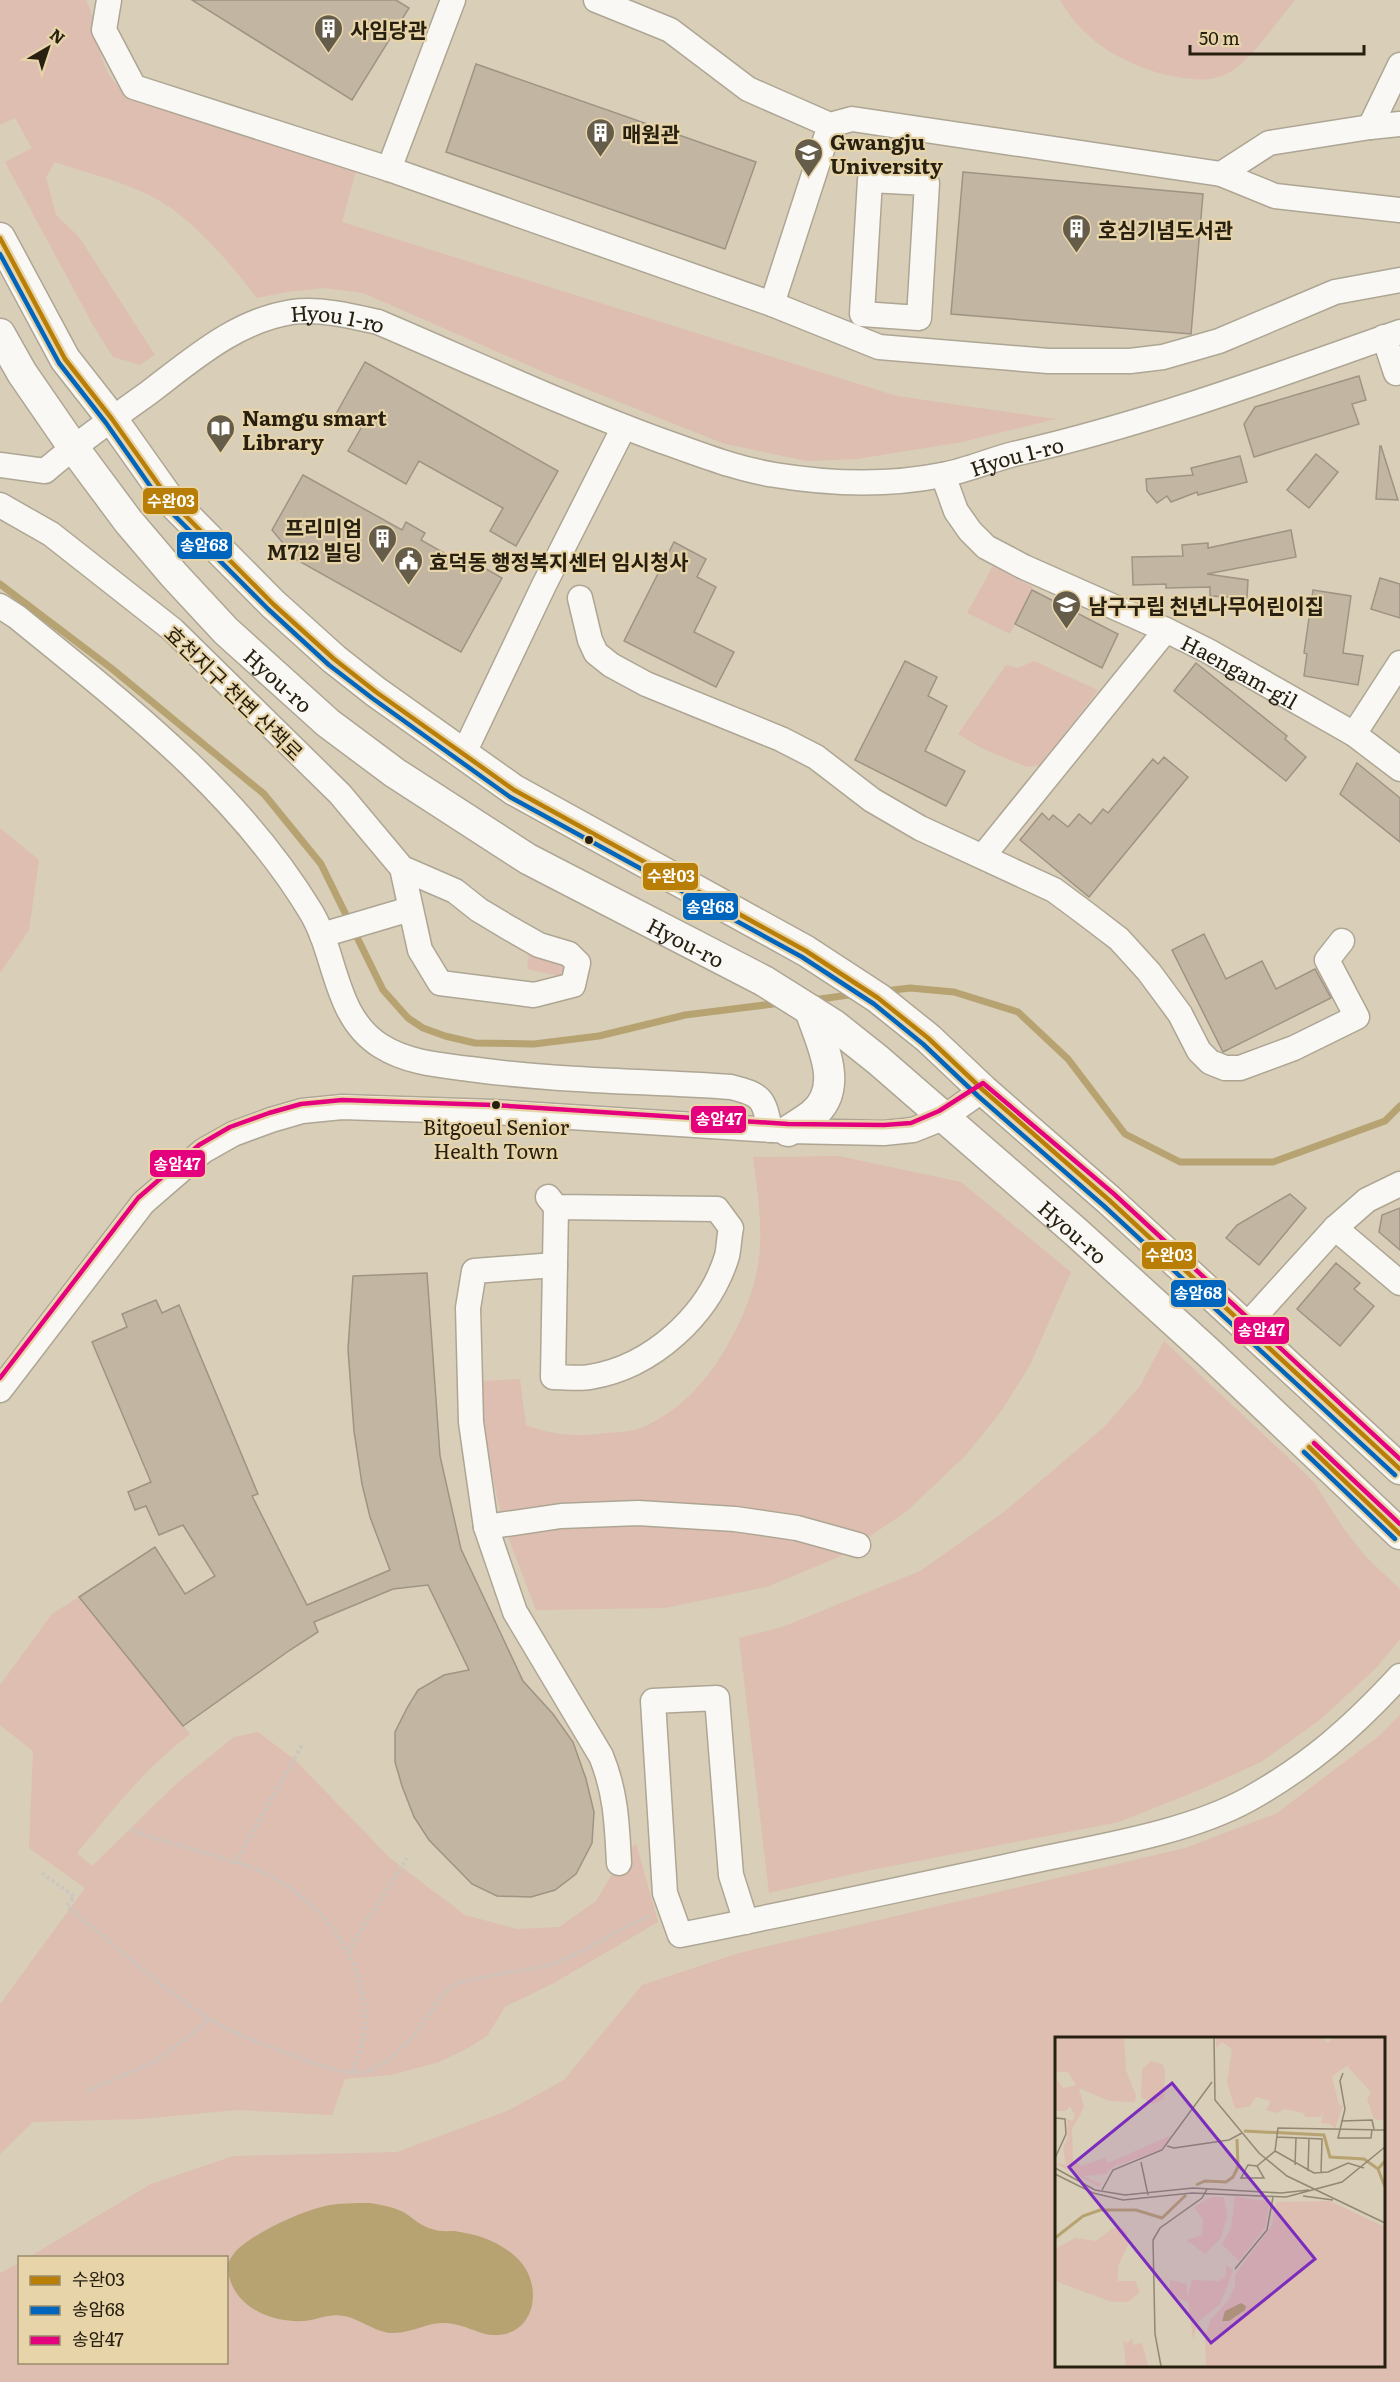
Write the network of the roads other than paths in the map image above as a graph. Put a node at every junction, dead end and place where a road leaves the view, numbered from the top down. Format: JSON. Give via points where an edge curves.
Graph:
{"nodes":[{"id":1,"x":109,"y":0,"type":"edge"},
{"id":2,"x":453,"y":0,"type":"edge"},
{"id":3,"x":596,"y":0,"type":"edge"},
{"id":4,"x":1400,"y":65,"type":"edge"},
{"id":5,"x":1400,"y":124,"type":"edge"},
{"id":6,"x":830,"y":125,"type":"junction"},
{"id":7,"x":1370,"y":127,"type":"junction"},
{"id":8,"x":389,"y":169,"type":"junction"},
{"id":9,"x":1221,"y":174,"type":"junction"},
{"id":10,"x":1400,"y":210,"type":"edge"},
{"id":11,"x":0,"y":238,"type":"edge"},
{"id":12,"x":1400,"y":280,"type":"edge"},
{"id":13,"x":772,"y":304,"type":"junction"},
{"id":14,"x":888,"y":316,"type":"junction"},
{"id":15,"x":0,"y":334,"type":"edge"},
{"id":16,"x":1392,"y":334,"type":"edge"},
{"id":17,"x":879,"y":347,"type":"junction"},
{"id":18,"x":1400,"y":372,"type":"edge"},
{"id":19,"x":112,"y":419,"type":"junction"},
{"id":20,"x":624,"y":427,"type":"junction"},
{"id":21,"x":73,"y":447,"type":"junction"},
{"id":22,"x":0,"y":465,"type":"edge"},
{"id":23,"x":943,"y":475,"type":"junction"},
{"id":24,"x":0,"y":505,"type":"edge"},
{"id":25,"x":580,"y":598,"type":"dead end"},
{"id":26,"x":0,"y":606,"type":"edge"},
{"id":27,"x":1167,"y":630,"type":"junction"},
{"id":28,"x":1400,"y":663,"type":"edge"},
{"id":29,"x":1354,"y":734,"type":"junction"},
{"id":30,"x":463,"y":755,"type":"junction"},
{"id":31,"x":1400,"y":768,"type":"edge"},
{"id":32,"x":984,"y":856,"type":"junction"},
{"id":33,"x":402,"y":868,"type":"junction"},
{"id":34,"x":410,"y":909,"type":"junction"},
{"id":35,"x":330,"y":933,"type":"junction"},
{"id":36,"x":1342,"y":941,"type":"dead end"},
{"id":37,"x":810,"y":1010,"type":"junction"},
{"id":38,"x":982,"y":1090,"type":"junction"},
{"id":39,"x":943,"y":1118,"type":"junction"},
{"id":40,"x":779,"y":1130,"type":"junction"},
{"id":41,"x":1400,"y":1184,"type":"edge"},
{"id":42,"x":1335,"y":1228,"type":"junction"},
{"id":43,"x":555,"y":1265,"type":"junction"},
{"id":44,"x":1400,"y":1283,"type":"edge"},
{"id":45,"x":1246,"y":1326,"type":"junction"},
{"id":46,"x":0,"y":1390,"type":"edge"},
{"id":47,"x":1400,"y":1469,"type":"edge"},
{"id":48,"x":486,"y":1527,"type":"junction"},
{"id":49,"x":1400,"y":1534,"type":"edge"},
{"id":50,"x":858,"y":1545,"type":"dead end"},
{"id":51,"x":1400,"y":1676,"type":"edge"},
{"id":52,"x":619,"y":1863,"type":"dead end"},
{"id":53,"x":746,"y":1922,"type":"junction"}],
"edges":[{"from":1,"to":8,"type":"street","via":[[104,30],[134,87]]},
{"from":2,"to":8,"type":"street"},
{"from":3,"to":6,"type":"street","via":[[670,30],[748,89]]},
{"from":4,"to":7,"type":"street"},
{"from":5,"to":7,"type":"street"},
{"from":6,"to":9,"type":"street","via":[[852,119]]},
{"from":6,"to":13,"type":"street"},
{"from":7,"to":9,"type":"street","via":[[1269,143]]},
{"from":8,"to":13,"type":"street"},
{"from":9,"to":10,"type":"street","via":[[1275,196]]},
{"from":11,"to":19,"type":"main road","via":[[65,359]]},
{"from":12,"to":17,"type":"street","via":[[1335,292],[1219,341],[1162,357],[1048,361]]},
{"from":13,"to":17,"type":"street"},
{"from":14,"to":14,"type":"street","via":[[919,318],[927,183],[870,180],[862,314]]},
{"from":14,"to":17,"type":"street"},
{"from":15,"to":21,"type":"main road","name":"Hyou-ro"},
{"from":16,"to":18,"type":"street","via":[[1396,374]]},
{"from":16,"to":23,"type":"street","name":"Hyou 1-ro","via":[[1176,410]]},
{"from":19,"to":20,"type":"street","name":"Hyou 1-ro","via":[[224,336],[254,322],[294,311],[341,314],[378,322]]},
{"from":19,"to":21,"type":"street","name":"Hyou 1-ro"},
{"from":19,"to":30,"type":"main road","via":[[168,498],[273,603],[343,666]]},
{"from":20,"to":23,"type":"street","name":"Hyou 1-ro","via":[[722,463],[775,475],[873,483]]},
{"from":20,"to":30,"type":"street"},
{"from":21,"to":22,"type":"street","name":"Hyou 1-ro","via":[[45,471]]},
{"from":21,"to":37,"type":"main road","name":"Hyou-ro","via":[[174,575],[226,631],[328,723],[405,779],[528,859],[764,981]]},
{"from":23,"to":27,"type":"street","name":"Haengam-gil","via":[[956,511],[986,547]]},
{"from":24,"to":33,"type":"street","name":"효천지구 천변 산책로","via":[[51,534],[173,630],[340,794]]},
{"from":25,"to":32,"type":"street","via":[[596,653],[611,665],[646,684],[781,739],[816,757],[872,800],[920,828]]},
{"from":26,"to":35,"type":"street","via":[[147,723],[216,789]]},
{"from":27,"to":29,"type":"street","name":"Haengam-gil"},
{"from":27,"to":32,"type":"street"},
{"from":28,"to":29,"type":"street"},
{"from":29,"to":31,"type":"street","name":"Haengam-gil"},
{"from":30,"to":38,"type":"main road","via":[[568,822],[806,951],[878,998],[928,1038]]},
{"from":32,"to":36,"type":"street","via":[[1054,890],[1119,939],[1180,1014],[1199,1051],[1210,1062],[1225,1068],[1240,1068],[1271,1057],[1357,1017],[1327,960]]},
{"from":33,"to":34,"type":"street","name":"효천지구 천변 산책로"},
{"from":33,"to":34,"type":"street","name":"효천지구 천변 산책로","via":[[456,891],[479,910],[539,945],[569,954],[578,963],[573,985],[534,995],[440,983],[420,950]]},
{"from":34,"to":35,"type":"street"},
{"from":35,"to":40,"type":"street","via":[[337,983],[346,1004],[360,1028],[402,1057],[506,1074],[731,1087],[754,1093],[762,1100]]},
{"from":37,"to":39,"type":"main road","name":"Hyou-ro","via":[[878,1060]]},
{"from":37,"to":40,"type":"main road","via":[[828,1061],[828,1089],[813,1114]]},
{"from":38,"to":39,"type":"street"},
{"from":38,"to":45,"type":"main road"},
{"from":39,"to":40,"type":"street","via":[[913,1130],[884,1133]]},
{"from":39,"to":49,"type":"main road","name":"Hyou-ro","via":[[1209,1353]]},
{"from":40,"to":46,"type":"street","via":[[342,1107],[302,1111],[271,1120],[233,1134],[203,1151],[143,1203]]},
{"from":41,"to":42,"type":"street","via":[[1367,1200]]},
{"from":42,"to":44,"type":"street"},
{"from":42,"to":45,"type":"street"},
{"from":43,"to":43,"type":"street","via":[[552,1202],[717,1209],[731,1228],[727,1255],[709,1293],[685,1325],[655,1351],[590,1377],[553,1377]]},
{"from":43,"to":48,"type":"street","via":[[474,1271],[468,1308],[471,1422]]},
{"from":45,"to":47,"type":"main road"},
{"from":48,"to":50,"type":"street","via":[[561,1516],[638,1513],[735,1519],[797,1528]]},
{"from":48,"to":52,"type":"street","via":[[515,1612],[609,1775],[616,1804]]},
{"from":51,"to":53,"type":"street","via":[[1351,1728],[1324,1750],[1248,1800],[1201,1820]]},
{"from":53,"to":53,"type":"street","via":[[730,1875],[717,1698],[653,1701],[665,1893],[680,1935]]}]}
